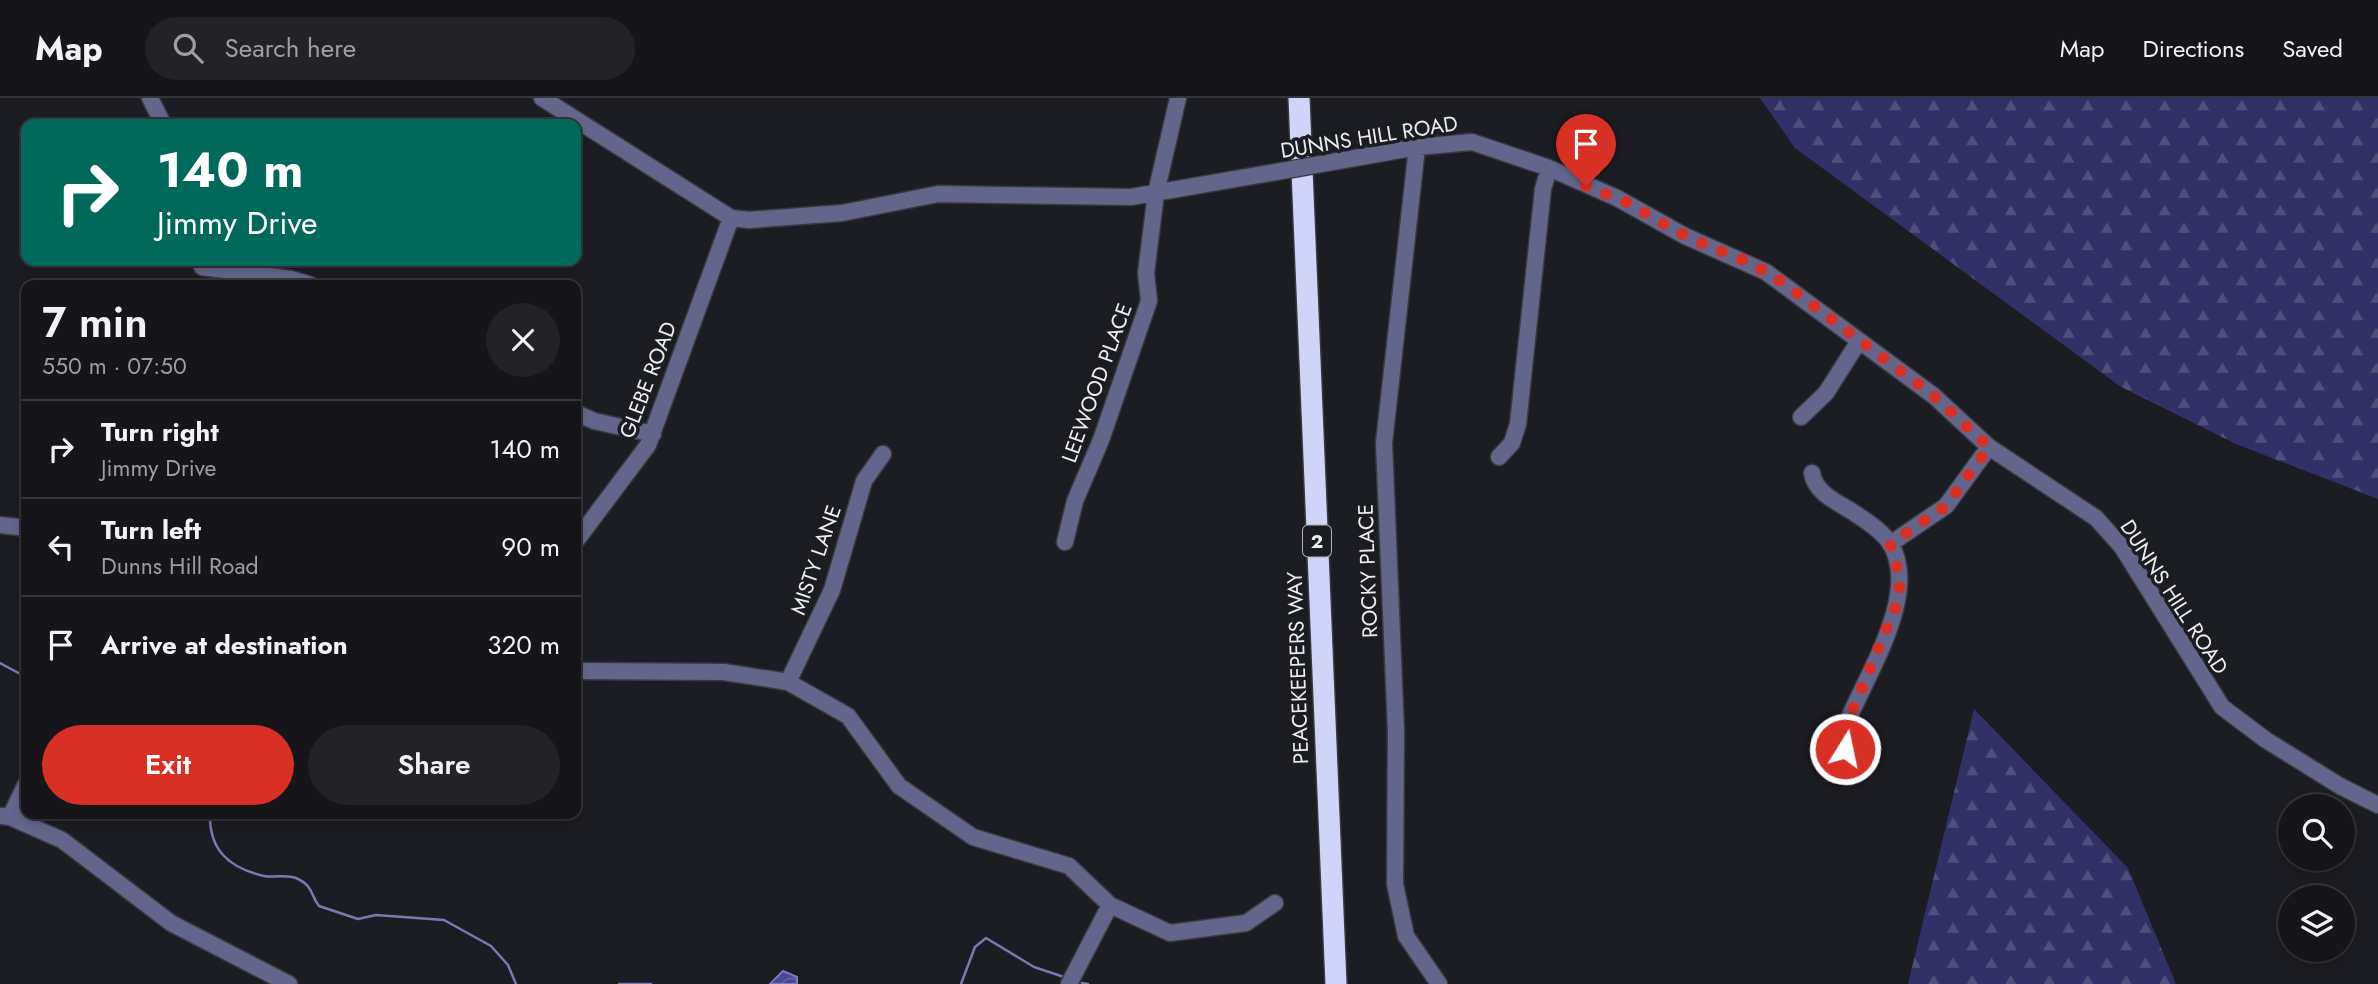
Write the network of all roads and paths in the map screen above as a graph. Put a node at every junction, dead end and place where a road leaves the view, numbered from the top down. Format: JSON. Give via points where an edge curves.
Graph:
{"nodes":[{"id":1,"x":150,"y":98,"type":"edge"},
{"id":2,"x":541,"y":98,"type":"edge"},
{"id":3,"x":1178,"y":98,"type":"edge"},
{"id":4,"x":1299,"y":98,"type":"edge"},
{"id":5,"x":160,"y":119,"type":"edge"},
{"id":6,"x":574,"y":119,"type":"edge"},
{"id":7,"x":581,"y":123,"type":"edge"},
{"id":8,"x":1417,"y":147,"type":"junction"},
{"id":9,"x":1549,"y":168,"type":"junction"},
{"id":10,"x":1156,"y":193,"type":"junction"},
{"id":11,"x":731,"y":218,"type":"junction"},
{"id":12,"x":202,"y":267,"type":"dead end"},
{"id":13,"x":294,"y":280,"type":"edge"},
{"id":14,"x":1859,"y":341,"type":"junction"},
{"id":15,"x":581,"y":415,"type":"edge"},
{"id":16,"x":1801,"y":417,"type":"dead end"},
{"id":17,"x":653,"y":434,"type":"junction"},
{"id":18,"x":1989,"y":447,"type":"junction"},
{"id":19,"x":883,"y":454,"type":"dead end"},
{"id":20,"x":1499,"y":457,"type":"dead end"},
{"id":21,"x":1812,"y":472,"type":"dead end"},
{"id":22,"x":0,"y":525,"type":"edge"},
{"id":23,"x":21,"y":527,"type":"edge"},
{"id":24,"x":581,"y":535,"type":"edge"},
{"id":25,"x":1065,"y":542,"type":"dead end"},
{"id":26,"x":1890,"y":544,"type":"junction"},
{"id":27,"x":581,"y":671,"type":"edge"},
{"id":28,"x":788,"y":682,"type":"junction"},
{"id":29,"x":1849,"y":756,"type":"dead end"},
{"id":30,"x":21,"y":792,"type":"edge"},
{"id":31,"x":2378,"y":805,"type":"edge"},
{"id":32,"x":5,"y":817,"type":"edge"},
{"id":33,"x":1275,"y":903,"type":"dead end"},
{"id":34,"x":1110,"y":905,"type":"junction"},
{"id":35,"x":289,"y":984,"type":"edge"},
{"id":36,"x":1069,"y":984,"type":"edge"},
{"id":37,"x":1336,"y":984,"type":"edge"},
{"id":38,"x":1439,"y":984,"type":"edge"}],
"edges":[{"from":1,"to":5,"type":"street"},
{"from":2,"to":6,"type":"street"},
{"from":3,"to":10,"type":"street","name":"LEEWOOD PLACE"},
{"from":4,"to":37,"type":"highway","name":"PEACEKEEPERS WAY","number":"2"},
{"from":7,"to":11,"type":"street"},
{"from":8,"to":9,"type":"street","name":"DUNNS HILL ROAD","via":[[1472,142]]},
{"from":8,"to":10,"type":"street","name":"DUNNS HILL ROAD","bridge":true},
{"from":8,"to":38,"type":"street","name":"ROCKY PLACE","via":[[1384,443],[1396,732],[1395,884],[1406,936]]},
{"from":9,"to":14,"type":"street","name":"DUNNS HILL ROAD","via":[[1758,267]]},
{"from":9,"to":20,"type":"street","via":[[1518,424],[1512,443]]},
{"from":10,"to":11,"type":"street","name":"DUNNS HILL ROAD","via":[[1131,197],[939,194],[842,213]]},
{"from":10,"to":25,"type":"street","name":"LEEWOOD PLACE","via":[[1146,273],[1149,301],[1075,501]]},
{"from":11,"to":17,"type":"street","name":"GLEBE ROAD"},
{"from":12,"to":13,"type":"street"},
{"from":14,"to":16,"type":"street","via":[[1826,393]]},
{"from":14,"to":18,"type":"street","name":"DUNNS HILL ROAD","via":[[1934,396]]},
{"from":15,"to":17,"type":"street"},
{"from":17,"to":24,"type":"street","name":"GLEBE ROAD"},
{"from":18,"to":26,"type":"street","via":[[1946,506]]},
{"from":18,"to":31,"type":"street","name":"DUNNS HILL ROAD","via":[[2082,506],[2110,532],[2210,693],[2228,713],[2340,786]]},
{"from":19,"to":28,"type":"street","name":"MISTY LANE","via":[[864,481],[832,590]]},
{"from":21,"to":26,"type":"street","via":[[1821,491],[1873,526]]},
{"from":22,"to":23,"type":"street"},
{"from":26,"to":29,"type":"street","via":[[1900,577],[1899,599],[1844,730]]},
{"from":27,"to":28,"type":"street","via":[[724,672]]},
{"from":28,"to":34,"type":"street","via":[[848,716],[898,786],[973,837],[1069,866]]},
{"from":30,"to":32,"type":"street"},
{"from":32,"to":35,"type":"street","via":[[62,840],[171,923]]},
{"from":33,"to":34,"type":"street","via":[[1246,923],[1170,933]]},
{"from":34,"to":36,"type":"street"}]}
